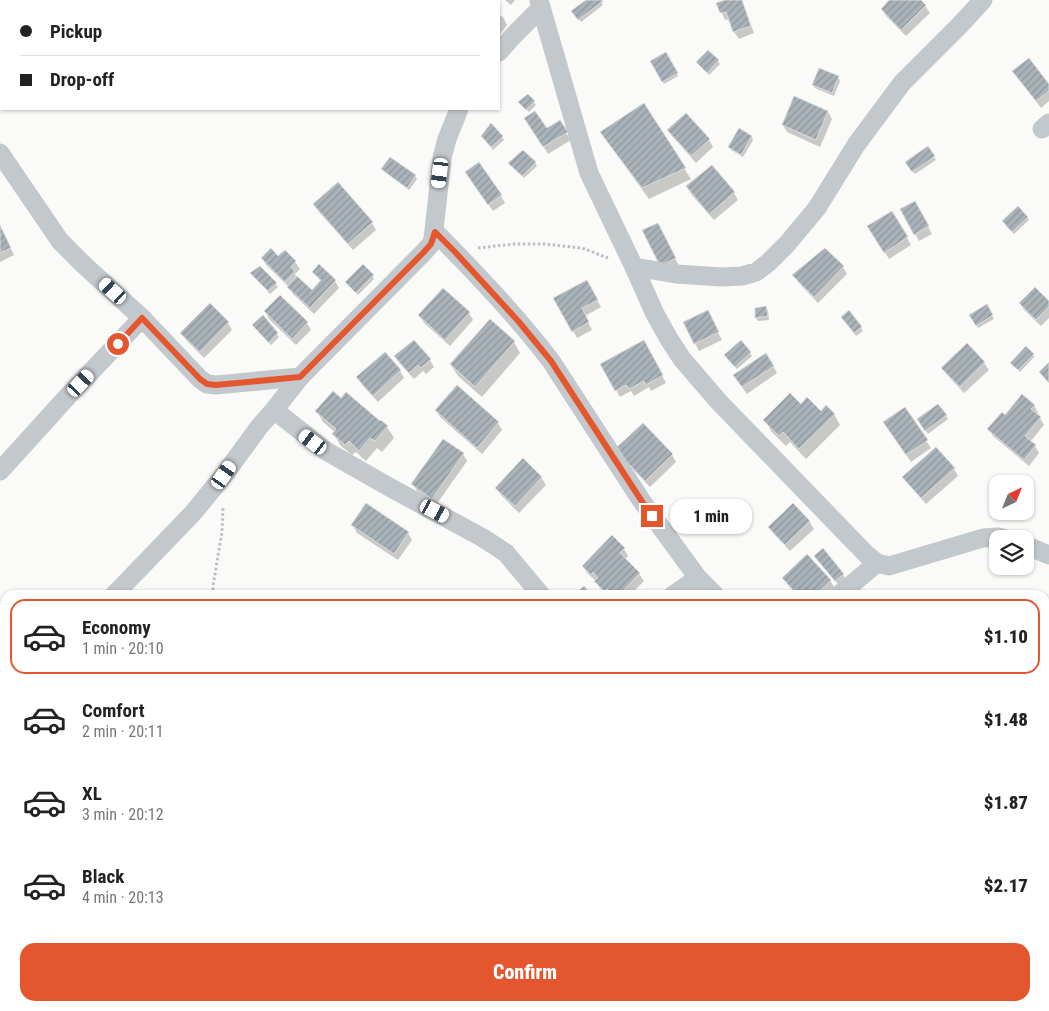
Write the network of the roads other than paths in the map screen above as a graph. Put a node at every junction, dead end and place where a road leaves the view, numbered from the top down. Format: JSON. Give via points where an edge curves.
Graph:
{"nodes":[{"id":1,"x":983,"y":0,"type":"edge"},
{"id":2,"x":540,"y":4,"type":"edge"},
{"id":3,"x":500,"y":51,"type":"edge"},
{"id":4,"x":459,"y":110,"type":"edge"},
{"id":5,"x":0,"y":153,"type":"edge"},
{"id":6,"x":435,"y":232,"type":"junction"},
{"id":7,"x":634,"y":267,"type":"junction"},
{"id":8,"x":142,"y":318,"type":"junction"},
{"id":9,"x":300,"y":377,"type":"junction"},
{"id":10,"x":274,"y":410,"type":"junction"},
{"id":11,"x":0,"y":472,"type":"edge"},
{"id":12,"x":989,"y":538,"type":"edge"},
{"id":13,"x":1034,"y":548,"type":"edge"},
{"id":14,"x":1049,"y":555,"type":"edge"},
{"id":15,"x":877,"y":563,"type":"junction"},
{"id":16,"x":698,"y":578,"type":"junction"},
{"id":17,"x":119,"y":590,"type":"edge"},
{"id":18,"x":537,"y":590,"type":"edge"},
{"id":19,"x":680,"y":590,"type":"edge"},
{"id":20,"x":710,"y":590,"type":"edge"},
{"id":21,"x":845,"y":590,"type":"edge"}],
"edges":[{"from":1,"to":7,"type":"street","via":[[902,83],[856,145],[817,208],[768,263],[756,272],[722,277]]},
{"from":2,"to":3,"type":"street"},
{"from":2,"to":7,"type":"street","via":[[589,173]]},
{"from":4,"to":6,"type":"street","via":[[442,158]]},
{"from":5,"to":8,"type":"street","via":[[60,240]]},
{"from":6,"to":9,"type":"street","via":[[423,253]]},
{"from":6,"to":16,"type":"street","via":[[525,328],[551,361],[641,500]]},
{"from":7,"to":15,"type":"street","via":[[669,339],[697,378]]},
{"from":8,"to":9,"type":"street","via":[[207,384]]},
{"from":8,"to":11,"type":"street"},
{"from":9,"to":10,"type":"street"},
{"from":10,"to":17,"type":"street","via":[[193,513]]},
{"from":10,"to":18,"type":"street","via":[[326,451],[506,553]]},
{"from":12,"to":15,"type":"street","via":[[889,566]]},
{"from":13,"to":14,"type":"street"},
{"from":15,"to":21,"type":"street"},
{"from":16,"to":19,"type":"street"},
{"from":16,"to":20,"type":"street"}]}
